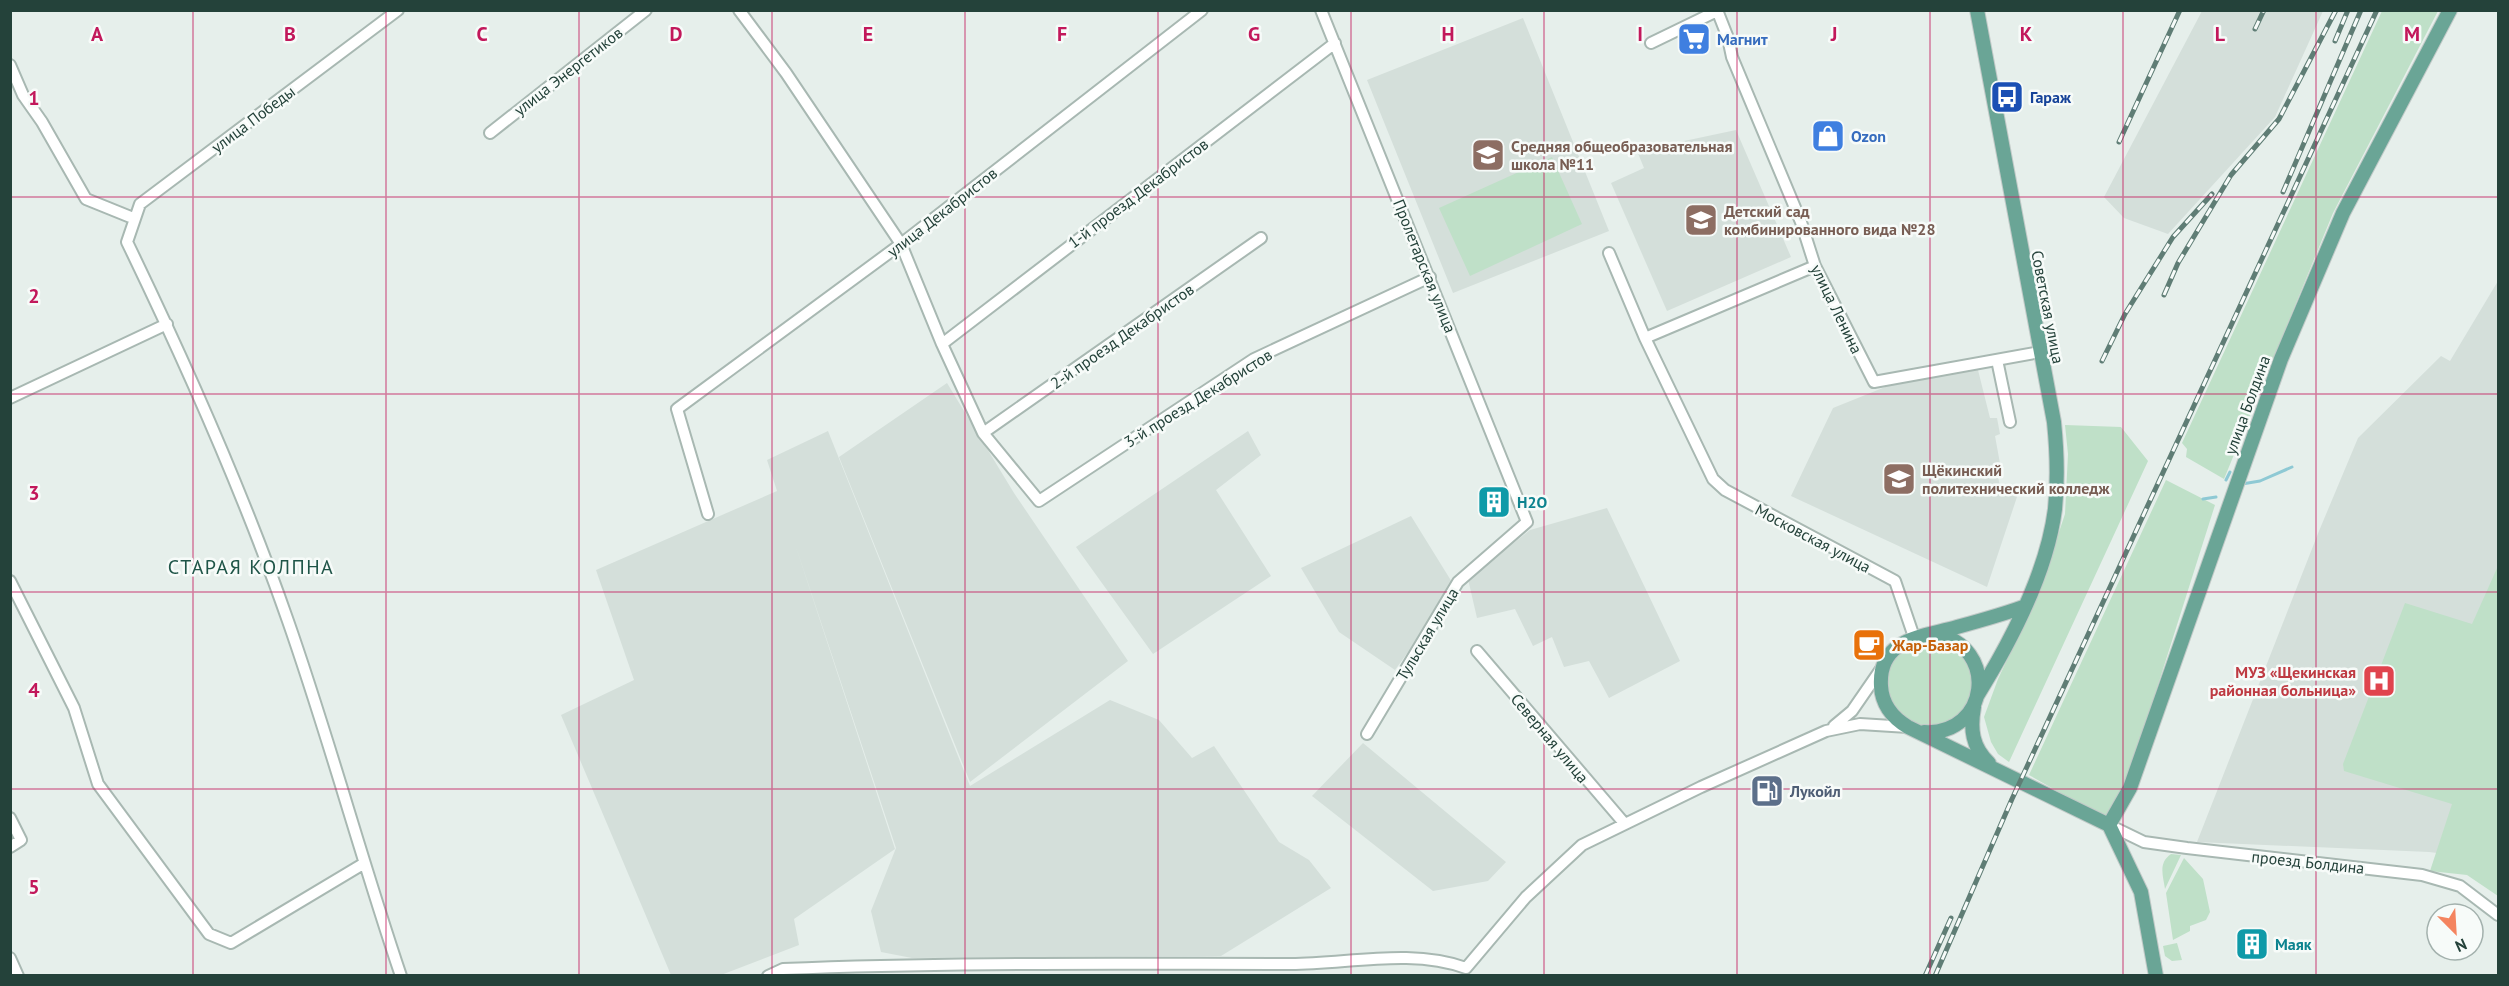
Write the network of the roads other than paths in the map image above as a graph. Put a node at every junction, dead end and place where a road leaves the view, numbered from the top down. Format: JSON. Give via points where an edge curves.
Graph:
{"nodes":[{"id":1,"x":398,"y":10,"type":"edge"},
{"id":2,"x":646,"y":10,"type":"edge"},
{"id":3,"x":739,"y":10,"type":"edge"},
{"id":4,"x":1202,"y":10,"type":"edge"},
{"id":5,"x":1321,"y":10,"type":"edge"},
{"id":6,"x":1977,"y":10,"type":"edge"},
{"id":7,"x":2450,"y":10,"type":"edge"},
{"id":8,"x":1717,"y":11,"type":"edge"},
{"id":9,"x":1651,"y":42,"type":"dead end"},
{"id":10,"x":1335,"y":43,"type":"junction"},
{"id":11,"x":10,"y":65,"type":"edge"},
{"id":12,"x":490,"y":133,"type":"dead end"},
{"id":13,"x":133,"y":218,"type":"junction"},
{"id":14,"x":1261,"y":238,"type":"dead end"},
{"id":15,"x":901,"y":244,"type":"junction"},
{"id":16,"x":1609,"y":253,"type":"dead end"},
{"id":17,"x":1815,"y":266,"type":"junction"},
{"id":18,"x":1430,"y":277,"type":"junction"},
{"id":19,"x":167,"y":324,"type":"junction"},
{"id":20,"x":1645,"y":338,"type":"junction"},
{"id":21,"x":942,"y":344,"type":"junction"},
{"id":22,"x":2040,"y":352,"type":"junction"},
{"id":23,"x":1996,"y":360,"type":"junction"},
{"id":24,"x":10,"y":398,"type":"edge"},
{"id":25,"x":2010,"y":422,"type":"dead end"},
{"id":26,"x":983,"y":433,"type":"junction"},
{"id":27,"x":708,"y":514,"type":"dead end"},
{"id":28,"x":1527,"y":522,"type":"joint"},
{"id":29,"x":10,"y":581,"type":"edge"},
{"id":30,"x":2023,"y":607,"type":"junction"},
{"id":31,"x":1919,"y":636,"type":"junction"},
{"id":32,"x":1477,"y":651,"type":"dead end"},
{"id":33,"x":1886,"y":661,"type":"junction"},
{"id":34,"x":1976,"y":700,"type":"junction"},
{"id":35,"x":1913,"y":729,"type":"junction"},
{"id":36,"x":1826,"y":731,"type":"junction"},
{"id":37,"x":1367,"y":734,"type":"dead end"},
{"id":38,"x":1995,"y":769,"type":"junction"},
{"id":39,"x":10,"y":818,"type":"edge"},
{"id":40,"x":1624,"y":823,"type":"junction"},
{"id":41,"x":2109,"y":825,"type":"junction"},
{"id":42,"x":10,"y":847,"type":"edge"},
{"id":43,"x":363,"y":864,"type":"junction"},
{"id":44,"x":2499,"y":915,"type":"edge"},
{"id":45,"x":10,"y":958,"type":"edge"},
{"id":46,"x":1465,"y":971,"type":"edge"},
{"id":47,"x":18,"y":975,"type":"edge"},
{"id":48,"x":401,"y":975,"type":"edge"},
{"id":49,"x":768,"y":975,"type":"edge"},
{"id":50,"x":2156,"y":975,"type":"edge"}],
"edges":[{"from":1,"to":13,"type":"street","name":"улица Победы","via":[[140,204]]},
{"from":2,"to":12,"type":"street","name":"улица Энергетиков"},
{"from":3,"to":15,"type":"street"},
{"from":4,"to":15,"type":"street","name":"улица Декабристов"},
{"from":5,"to":10,"type":"street","name":"Пролетарская улица"},
{"from":6,"to":22,"type":"main road","name":"Советская улица"},
{"from":7,"to":41,"type":"main road","name":"улица Болдина","via":[[2343,213],[2280,358],[2130,788]]},
{"from":8,"to":9,"type":"street"},
{"from":8,"to":17,"type":"street","name":"улица Ленина"},
{"from":10,"to":18,"type":"street","name":"Пролетарская улица"},
{"from":10,"to":21,"type":"street","name":"1-й проезд Декабристов"},
{"from":11,"to":13,"type":"street","via":[[23,95],[86,199]]},
{"from":13,"to":19,"type":"street","name":"улица Победы","via":[[128,242]]},
{"from":14,"to":26,"type":"street","name":"2-й проезд Декабристов"},
{"from":15,"to":21,"type":"street"},
{"from":15,"to":27,"type":"street","name":"улица Декабристов","via":[[678,409]]},
{"from":16,"to":20,"type":"street","name":"Московская улица"},
{"from":17,"to":20,"type":"street"},
{"from":17,"to":23,"type":"street","name":"улица Ленина","via":[[1874,382]]},
{"from":18,"to":26,"type":"street","name":"3-й проезд Декабристов","via":[[1254,359],[1039,501]]},
{"from":18,"to":28,"type":"street","name":"Пролетарская улица"},
{"from":19,"to":24,"type":"street"},
{"from":19,"to":43,"type":"street","via":[[241,494],[285,612]]},
{"from":20,"to":31,"type":"street","name":"Московская улица","via":[[1713,479],[1725,490],[1895,582]]},
{"from":21,"to":26,"type":"street"},
{"from":22,"to":23,"type":"street","name":"улица Ленина"},
{"from":22,"to":30,"type":"main road","name":"Советская улица","via":[[2054,422],[2058,465],[2055,510],[2038,574]]},
{"from":23,"to":25,"type":"street"},
{"from":28,"to":37,"type":"street","name":"Тульская улица","via":[[1458,582]]},
{"from":29,"to":43,"type":"street","via":[[74,708],[98,784],[209,934],[231,943]]},
{"from":30,"to":31,"type":"main road"},
{"from":30,"to":34,"type":"main road","name":"Советская улица"},
{"from":31,"to":33,"type":"main road","via":[[1898,646]]},
{"from":31,"to":34,"type":"main road","via":[[1952,639],[1967,651],[1977,667]]},
{"from":32,"to":40,"type":"street","name":"Северная улица"},
{"from":33,"to":35,"type":"main road","via":[[1881,680],[1883,699],[1893,715]]},
{"from":33,"to":36,"type":"street","via":[[1852,711]]},
{"from":34,"to":35,"type":"main road","via":[[1954,726],[1936,732]]},
{"from":34,"to":38,"type":"main road","via":[[1971,733],[1981,756]]},
{"from":35,"to":36,"type":"street","via":[[1860,724]]},
{"from":35,"to":38,"type":"main road"},
{"from":36,"to":40,"type":"street"},
{"from":38,"to":41,"type":"main road"},
{"from":39,"to":42,"type":"street","via":[[21,840]]},
{"from":40,"to":46,"type":"street","via":[[1582,845],[1526,897]]},
{"from":41,"to":44,"type":"street","name":"проезд Болдина","via":[[2144,842],[2422,875],[2460,886]]},
{"from":41,"to":50,"type":"main road","via":[[2141,892]]},
{"from":43,"to":48,"type":"street"},
{"from":45,"to":47,"type":"street"},
{"from":46,"to":49,"type":"street","via":[[1455,963],[1402,957],[1310,964],[890,964],[783,969]]}]}
